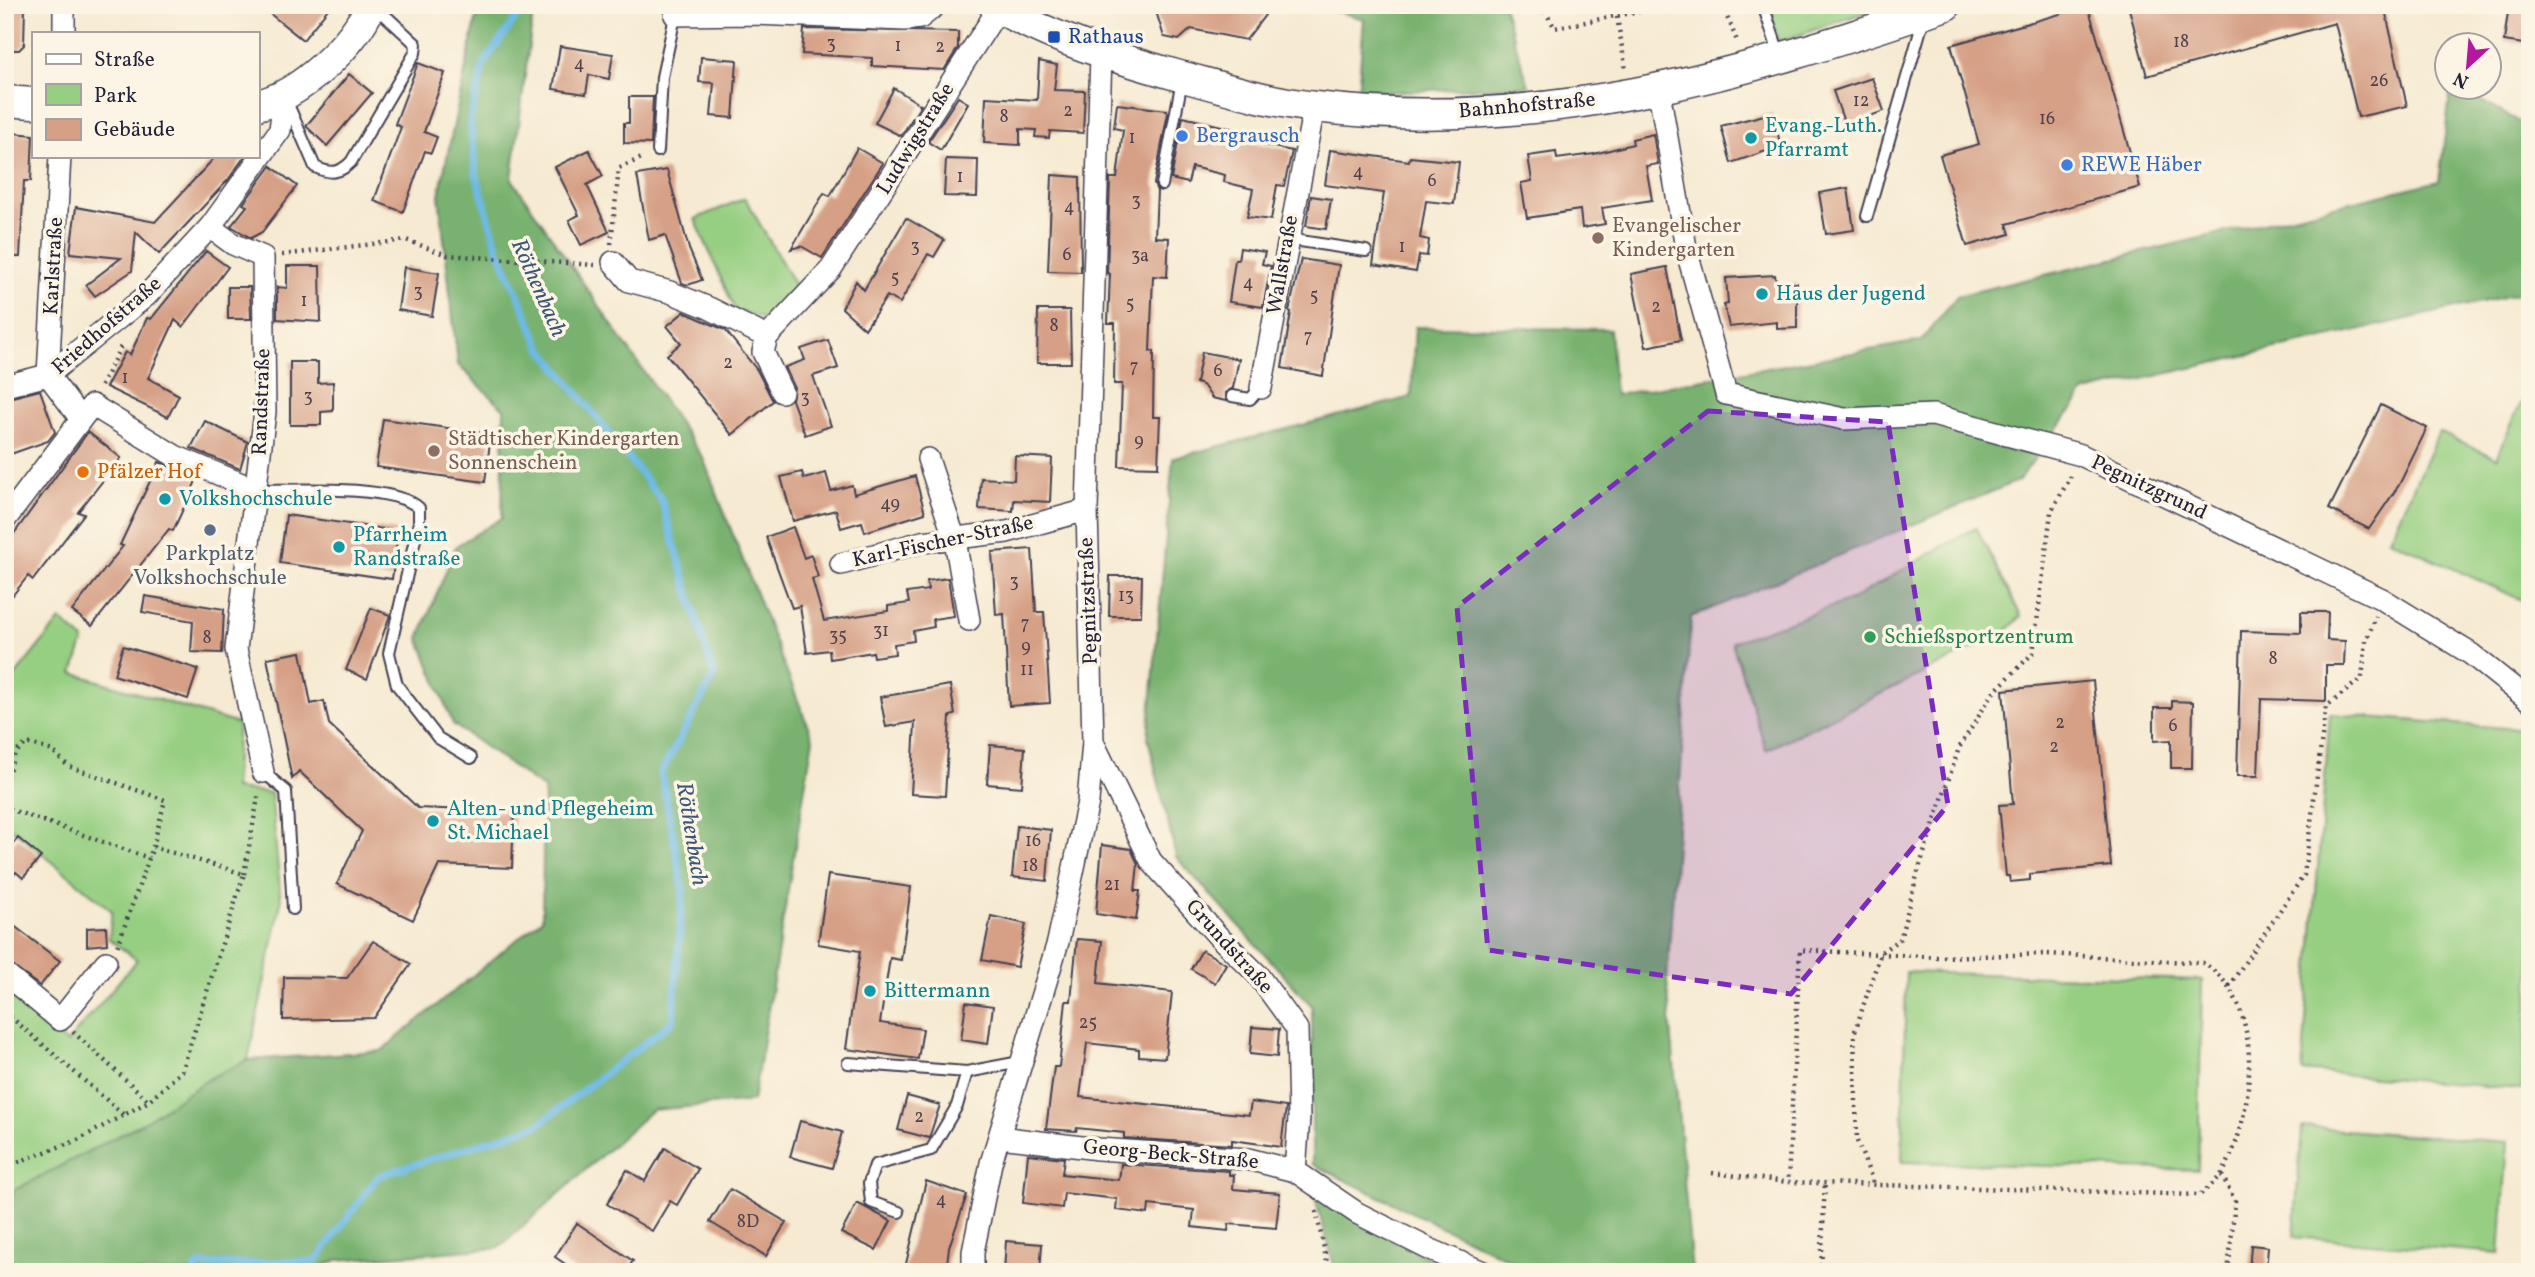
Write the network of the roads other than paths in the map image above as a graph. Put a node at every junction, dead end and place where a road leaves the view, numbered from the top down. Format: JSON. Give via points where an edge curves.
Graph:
{"nodes":[{"id":1,"x":64,"y":5,"type":"edge"},
{"id":2,"x":373,"y":5,"type":"edge"},
{"id":3,"x":936,"y":5,"type":"edge"},
{"id":4,"x":1763,"y":5,"type":"edge"},
{"id":5,"x":996,"y":7,"type":"edge"},
{"id":6,"x":1936,"y":9,"type":"edge"},
{"id":7,"x":676,"y":10,"type":"edge"},
{"id":8,"x":64,"y":32,"type":"edge"},
{"id":9,"x":1101,"y":54,"type":"junction"},
{"id":10,"x":1781,"y":59,"type":"junction"},
{"id":11,"x":1183,"y":77,"type":"junction"},
{"id":12,"x":1645,"y":93,"type":"junction"},
{"id":13,"x":271,"y":100,"type":"edge"},
{"id":14,"x":5,"y":101,"type":"edge"},
{"id":15,"x":32,"y":103,"type":"edge"},
{"id":16,"x":1314,"y":107,"type":"junction"},
{"id":17,"x":658,"y":151,"type":"road end"},
{"id":18,"x":60,"y":158,"type":"edge"},
{"id":19,"x":1162,"y":186,"type":"dead end"},
{"id":20,"x":1867,"y":216,"type":"dead end"},
{"id":21,"x":210,"y":228,"type":"junction"},
{"id":22,"x":1287,"y":239,"type":"junction"},
{"id":23,"x":1366,"y":251,"type":"dead end"},
{"id":24,"x":613,"y":262,"type":"road end"},
{"id":25,"x":767,"y":337,"type":"junction"},
{"id":26,"x":48,"y":375,"type":"junction"},
{"id":27,"x":5,"y":386,"type":"edge"},
{"id":28,"x":1261,"y":388,"type":"joint"},
{"id":29,"x":782,"y":392,"type":"dead end"},
{"id":30,"x":1232,"y":396,"type":"dead end"},
{"id":31,"x":86,"y":411,"type":"junction"},
{"id":32,"x":928,"y":459,"type":"dead end"},
{"id":33,"x":256,"y":490,"type":"junction"},
{"id":34,"x":1087,"y":510,"type":"junction"},
{"id":35,"x":5,"y":520,"type":"edge"},
{"id":36,"x":955,"y":540,"type":"junction"},
{"id":37,"x":841,"y":564,"type":"dead end"},
{"id":38,"x":969,"y":620,"type":"dead end"},
{"id":39,"x":2530,"y":701,"type":"edge"},
{"id":40,"x":1093,"y":742,"type":"junction"},
{"id":41,"x":471,"y":758,"type":"dead end"},
{"id":42,"x":263,"y":772,"type":"joint"},
{"id":43,"x":293,"y":909,"type":"dead end"},
{"id":44,"x":106,"y":962,"type":"road end"},
{"id":45,"x":5,"y":974,"type":"edge"},
{"id":46,"x":1020,"y":1062,"type":"junction"},
{"id":47,"x":848,"y":1063,"type":"dead end"},
{"id":48,"x":968,"y":1072,"type":"junction"},
{"id":49,"x":1000,"y":1137,"type":"junction"},
{"id":50,"x":1302,"y":1175,"type":"junction"},
{"id":51,"x":899,"y":1212,"type":"dead end"},
{"id":52,"x":973,"y":1272,"type":"edge"},
{"id":53,"x":1483,"y":1272,"type":"edge"}],
"edges":[{"from":1,"to":8,"type":"street"},
{"from":2,"to":13,"type":"main road","via":[[317,73]]},
{"from":2,"to":13,"type":"lane","via":[[416,44],[415,53],[351,162],[341,171],[327,173],[315,167]]},
{"from":3,"to":7,"type":"street","via":[[920,18],[904,20]]},
{"from":4,"to":10,"type":"lane"},
{"from":5,"to":9,"type":"main road","name":"Bahnhofstraße","via":[[1054,37]]},
{"from":5,"to":25,"type":"street","name":"Ludwigstraße","via":[[831,270]]},
{"from":6,"to":10,"type":"main road","name":"Bahnhofstraße"},
{"from":6,"to":20,"type":"lane"},
{"from":7,"to":17,"type":"lane","via":[[662,77]]},
{"from":9,"to":11,"type":"main road","name":"Bahnhofstraße"},
{"from":9,"to":34,"type":"street","name":"Pegnitzstraße"},
{"from":10,"to":12,"type":"main road","name":"Bahnhofstraße"},
{"from":11,"to":16,"type":"main road","name":"Bahnhofstraße"},
{"from":11,"to":19,"type":"lane"},
{"from":12,"to":16,"type":"main road","name":"Bahnhofstraße","via":[[1475,113]]},
{"from":12,"to":39,"type":"street","name":"Pegnitzgrund","via":[[1726,394],[1844,419],[1933,415],[2081,456],[2382,599],[2471,654]]},
{"from":13,"to":21,"type":"street","name":"Friedhofstraße","via":[[280,130]]},
{"from":14,"to":15,"type":"main road"},
{"from":16,"to":22,"type":"street","name":"Wallstraße"},
{"from":18,"to":26,"type":"street","name":"Karlstraße"},
{"from":21,"to":26,"type":"street","name":"Friedhofstraße","via":[[146,296]]},
{"from":21,"to":33,"type":"street","name":"Randstraße","via":[[263,257],[265,412]]},
{"from":22,"to":23,"type":"lane"},
{"from":22,"to":28,"type":"street","name":"Wallstraße"},
{"from":24,"to":25,"type":"street","via":[[629,281],[699,304]]},
{"from":25,"to":29,"type":"street","via":[[763,352]]},
{"from":26,"to":27,"type":"street"},
{"from":26,"to":31,"type":"street","name":"Friedhofstraße"},
{"from":28,"to":30,"type":"lane","name":"Wallstraße","via":[[1250,399]]},
{"from":31,"to":33,"type":"street"},
{"from":31,"to":35,"type":"street"},
{"from":32,"to":36,"type":"street"},
{"from":33,"to":41,"type":"lane","via":[[344,490],[409,499],[419,508],[389,653],[397,685],[438,738]]},
{"from":33,"to":42,"type":"street","name":"Randstraße","via":[[236,649]]},
{"from":34,"to":36,"type":"street","name":"Karl-Fischer-Straße","via":[[1007,532]]},
{"from":34,"to":40,"type":"street","name":"Pegnitzstraße"},
{"from":36,"to":37,"type":"street","name":"Karl-Fischer-Straße","via":[[922,542]]},
{"from":36,"to":38,"type":"street"},
{"from":40,"to":46,"type":"street","name":"Pegnitzstraße","via":[[1088,802],[1072,884]]},
{"from":40,"to":50,"type":"street","name":"Grundstraße","via":[[1151,861],[1257,974],[1297,1029]]},
{"from":42,"to":43,"type":"lane","via":[[286,791]]},
{"from":44,"to":45,"type":"street","via":[[60,1020]]},
{"from":46,"to":48,"type":"lane"},
{"from":46,"to":49,"type":"street","name":"Pegnitzstraße"},
{"from":47,"to":48,"type":"lane"},
{"from":48,"to":51,"type":"lane","via":[[957,1106],[931,1150],[875,1165],[869,1183],[871,1202]]},
{"from":49,"to":50,"type":"street","name":"Georg-Beck-Straße","via":[[1248,1159]]},
{"from":49,"to":52,"type":"street","name":"Pegnitzstraße","via":[[981,1213]]},
{"from":50,"to":53,"type":"street","name":"Georg-Beck-Straße","via":[[1357,1213]]}]}
